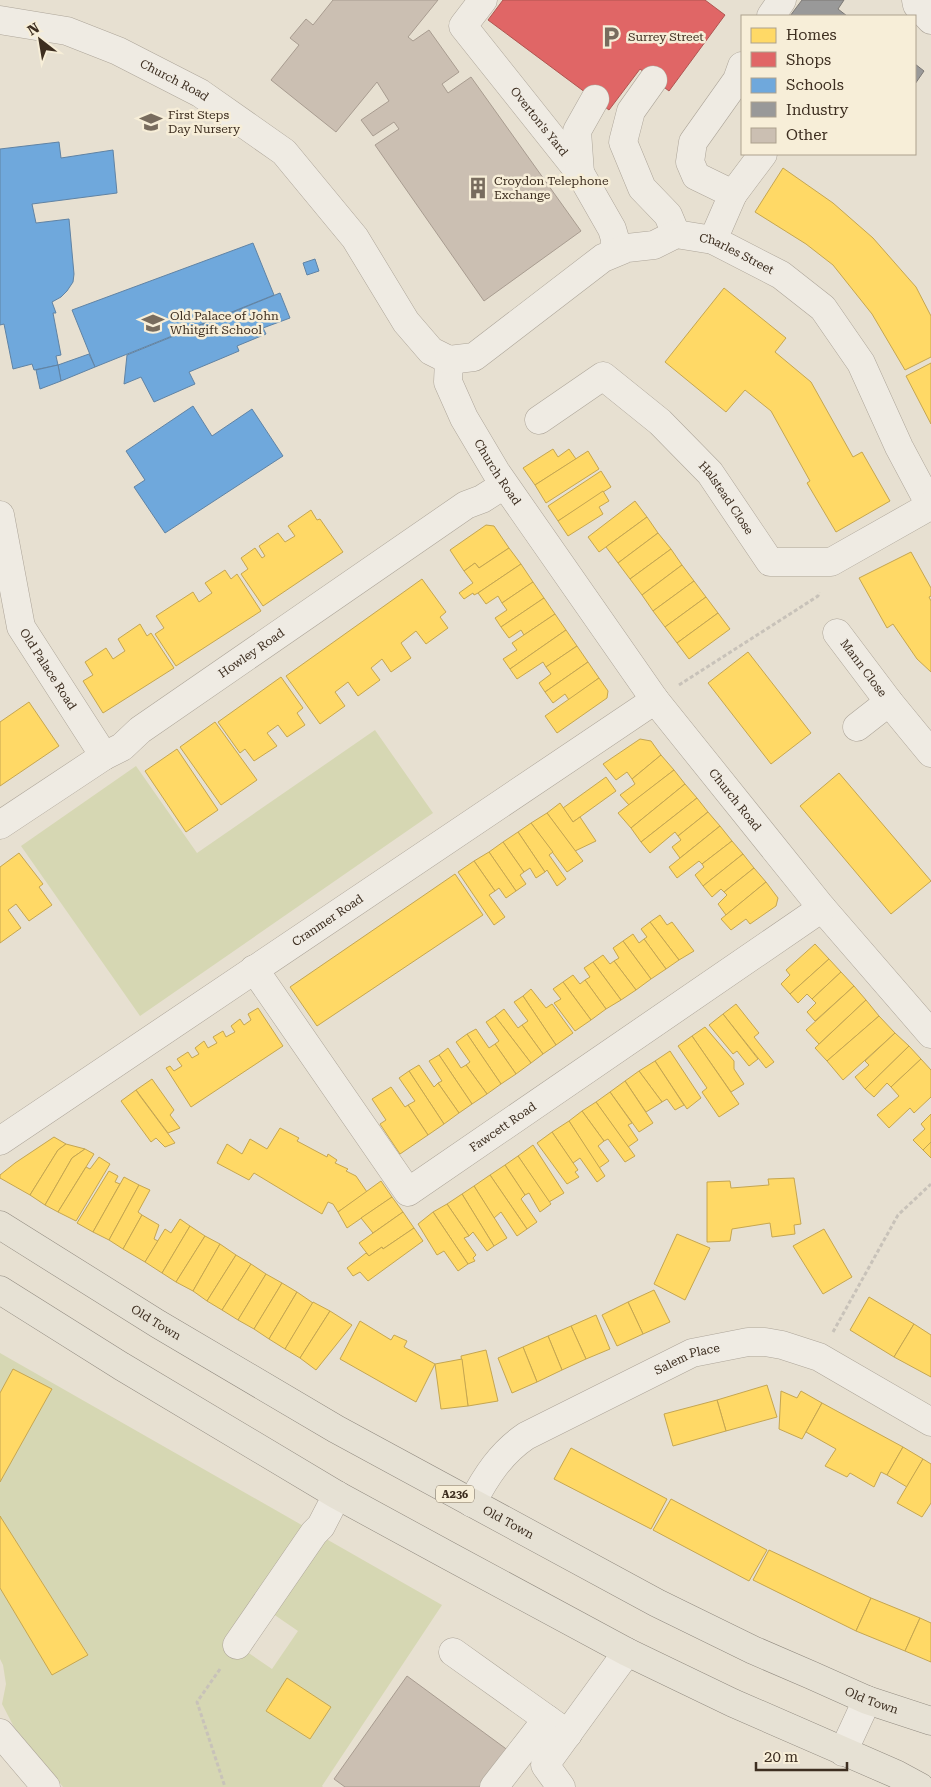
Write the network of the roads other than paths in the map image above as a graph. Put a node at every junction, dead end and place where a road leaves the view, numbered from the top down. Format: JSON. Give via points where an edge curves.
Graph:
{"nodes":[{"id":1,"x":483,"y":0,"type":"edge"},
{"id":2,"x":782,"y":0,"type":"edge"},
{"id":3,"x":916,"y":0,"type":"edge"},
{"id":4,"x":771,"y":15,"type":"edge"},
{"id":5,"x":0,"y":20,"type":"edge"},
{"id":6,"x":931,"y":20,"type":"edge"},
{"id":7,"x":741,"y":70,"type":"edge"},
{"id":8,"x":653,"y":80,"type":"dead end"},
{"id":9,"x":595,"y":99,"type":"dead end"},
{"id":10,"x":733,"y":104,"type":"edge"},
{"id":11,"x":762,"y":155,"type":"edge"},
{"id":12,"x":580,"y":173,"type":"junction"},
{"id":13,"x":733,"y":194,"type":"junction"},
{"id":14,"x":676,"y":234,"type":"junction"},
{"id":15,"x":713,"y":240,"type":"junction"},
{"id":16,"x":614,"y":252,"type":"junction"},
{"id":17,"x":450,"y":360,"type":"junction"},
{"id":18,"x":539,"y":420,"type":"dead end"},
{"id":19,"x":504,"y":485,"type":"junction"},
{"id":20,"x":930,"y":507,"type":"edge"},
{"id":21,"x":0,"y":516,"type":"edge"},
{"id":22,"x":837,"y":633,"type":"dead end"},
{"id":23,"x":655,"y":700,"type":"junction"},
{"id":24,"x":888,"y":702,"type":"junction"},
{"id":25,"x":857,"y":727,"type":"dead end"},
{"id":26,"x":931,"y":753,"type":"edge"},
{"id":27,"x":104,"y":756,"type":"junction"},
{"id":28,"x":0,"y":825,"type":"edge"},
{"id":29,"x":822,"y":908,"type":"junction"},
{"id":30,"x":254,"y":969,"type":"junction"},
{"id":31,"x":931,"y":1034,"type":"edge"},
{"id":32,"x":0,"y":1141,"type":"edge"},
{"id":33,"x":0,"y":1225,"type":"edge"},
{"id":34,"x":0,"y":1290,"type":"edge"},
{"id":35,"x":931,"y":1422,"type":"edge"},
{"id":36,"x":338,"y":1495,"type":"junction"},
{"id":37,"x":472,"y":1503,"type":"junction"},
{"id":38,"x":237,"y":1645,"type":"road end"},
{"id":39,"x":453,"y":1652,"type":"dead end"},
{"id":40,"x":627,"y":1652,"type":"junction"},
{"id":41,"x":867,"y":1700,"type":"junction"},
{"id":42,"x":931,"y":1721,"type":"edge"},
{"id":43,"x":557,"y":1727,"type":"junction"},
{"id":44,"x":0,"y":1733,"type":"edge"},
{"id":45,"x":844,"y":1752,"type":"junction"},
{"id":46,"x":46,"y":1787,"type":"edge"},
{"id":47,"x":494,"y":1787,"type":"edge"},
{"id":48,"x":561,"y":1787,"type":"edge"},
{"id":49,"x":920,"y":1787,"type":"edge"}],
"edges":[{"from":1,"to":12,"type":"street","name":"Overton's Yard","via":[[463,26]]},
{"from":2,"to":4,"type":"street"},
{"from":3,"to":6,"type":"street"},
{"from":5,"to":17,"type":"street","name":"Church Road","via":[[67,31],[118,51],[200,93],[284,152],[356,238],[406,322],[431,351]]},
{"from":7,"to":10,"type":"street"},
{"from":8,"to":14,"type":"street","via":[[631,111],[623,142],[642,188],[668,215]]},
{"from":9,"to":12,"type":"street","via":[[577,131]]},
{"from":10,"to":13,"type":"street","via":[[693,142],[690,162],[696,176]]},
{"from":11,"to":13,"type":"street"},
{"from":12,"to":16,"type":"street","name":"Overton's Yard","via":[[612,229]]},
{"from":13,"to":15,"type":"street"},
{"from":14,"to":15,"type":"street","name":"Charles Street"},
{"from":14,"to":16,"type":"street","via":[[654,245]]},
{"from":15,"to":20,"type":"street","name":"Charles Street","via":[[782,275],[823,308],[861,363]]},
{"from":16,"to":17,"type":"street","via":[[474,357]]},
{"from":17,"to":19,"type":"street","name":"Church Road","via":[[448,382]]},
{"from":18,"to":20,"type":"street","name":"Halstead Close","via":[[603,376],[660,422],[710,473],[770,562],[830,562]]},
{"from":19,"to":23,"type":"street","name":"Church Road"},
{"from":19,"to":27,"type":"street","name":"Howley Road","via":[[466,505],[140,730],[122,747]]},
{"from":21,"to":27,"type":"street","name":"Old Palace Road","via":[[21,627]]},
{"from":22,"to":24,"type":"street","name":"Mann Close"},
{"from":23,"to":29,"type":"street","name":"Church Road"},
{"from":23,"to":30,"type":"street","name":"Cranmer Road"},
{"from":24,"to":25,"type":"street","name":"Mann Close"},
{"from":24,"to":26,"type":"street","name":"Mann Close"},
{"from":27,"to":28,"type":"street","name":"Howley Road"},
{"from":29,"to":30,"type":"street","name":"Fawcett Road","via":[[408,1192]]},
{"from":29,"to":31,"type":"street","name":"Church Road"},
{"from":30,"to":32,"type":"street","name":"Cranmer Road"},
{"from":33,"to":37,"type":"main road","name":"Old Town","number":"A236","via":[[158,1324],[336,1429]]},
{"from":34,"to":36,"type":"main road"},
{"from":35,"to":37,"type":"street","name":"Salem Place","via":[[819,1357],[765,1342],[748,1342],[692,1353],[540,1428],[502,1456]]},
{"from":36,"to":38,"type":"street","via":[[321,1526]]},
{"from":36,"to":40,"type":"main road"},
{"from":37,"to":41,"type":"main road","name":"Old Town","number":"A236","via":[[665,1607],[761,1654]]},
{"from":39,"to":43,"type":"street"},
{"from":40,"to":43,"type":"street"},
{"from":40,"to":45,"type":"main road"},
{"from":41,"to":42,"type":"main road","name":"Old Town","number":"A236"},
{"from":41,"to":45,"type":"street"},
{"from":43,"to":47,"type":"street"},
{"from":43,"to":48,"type":"street","via":[[545,1765]]},
{"from":44,"to":46,"type":"street"},
{"from":45,"to":49,"type":"main road"}]}
